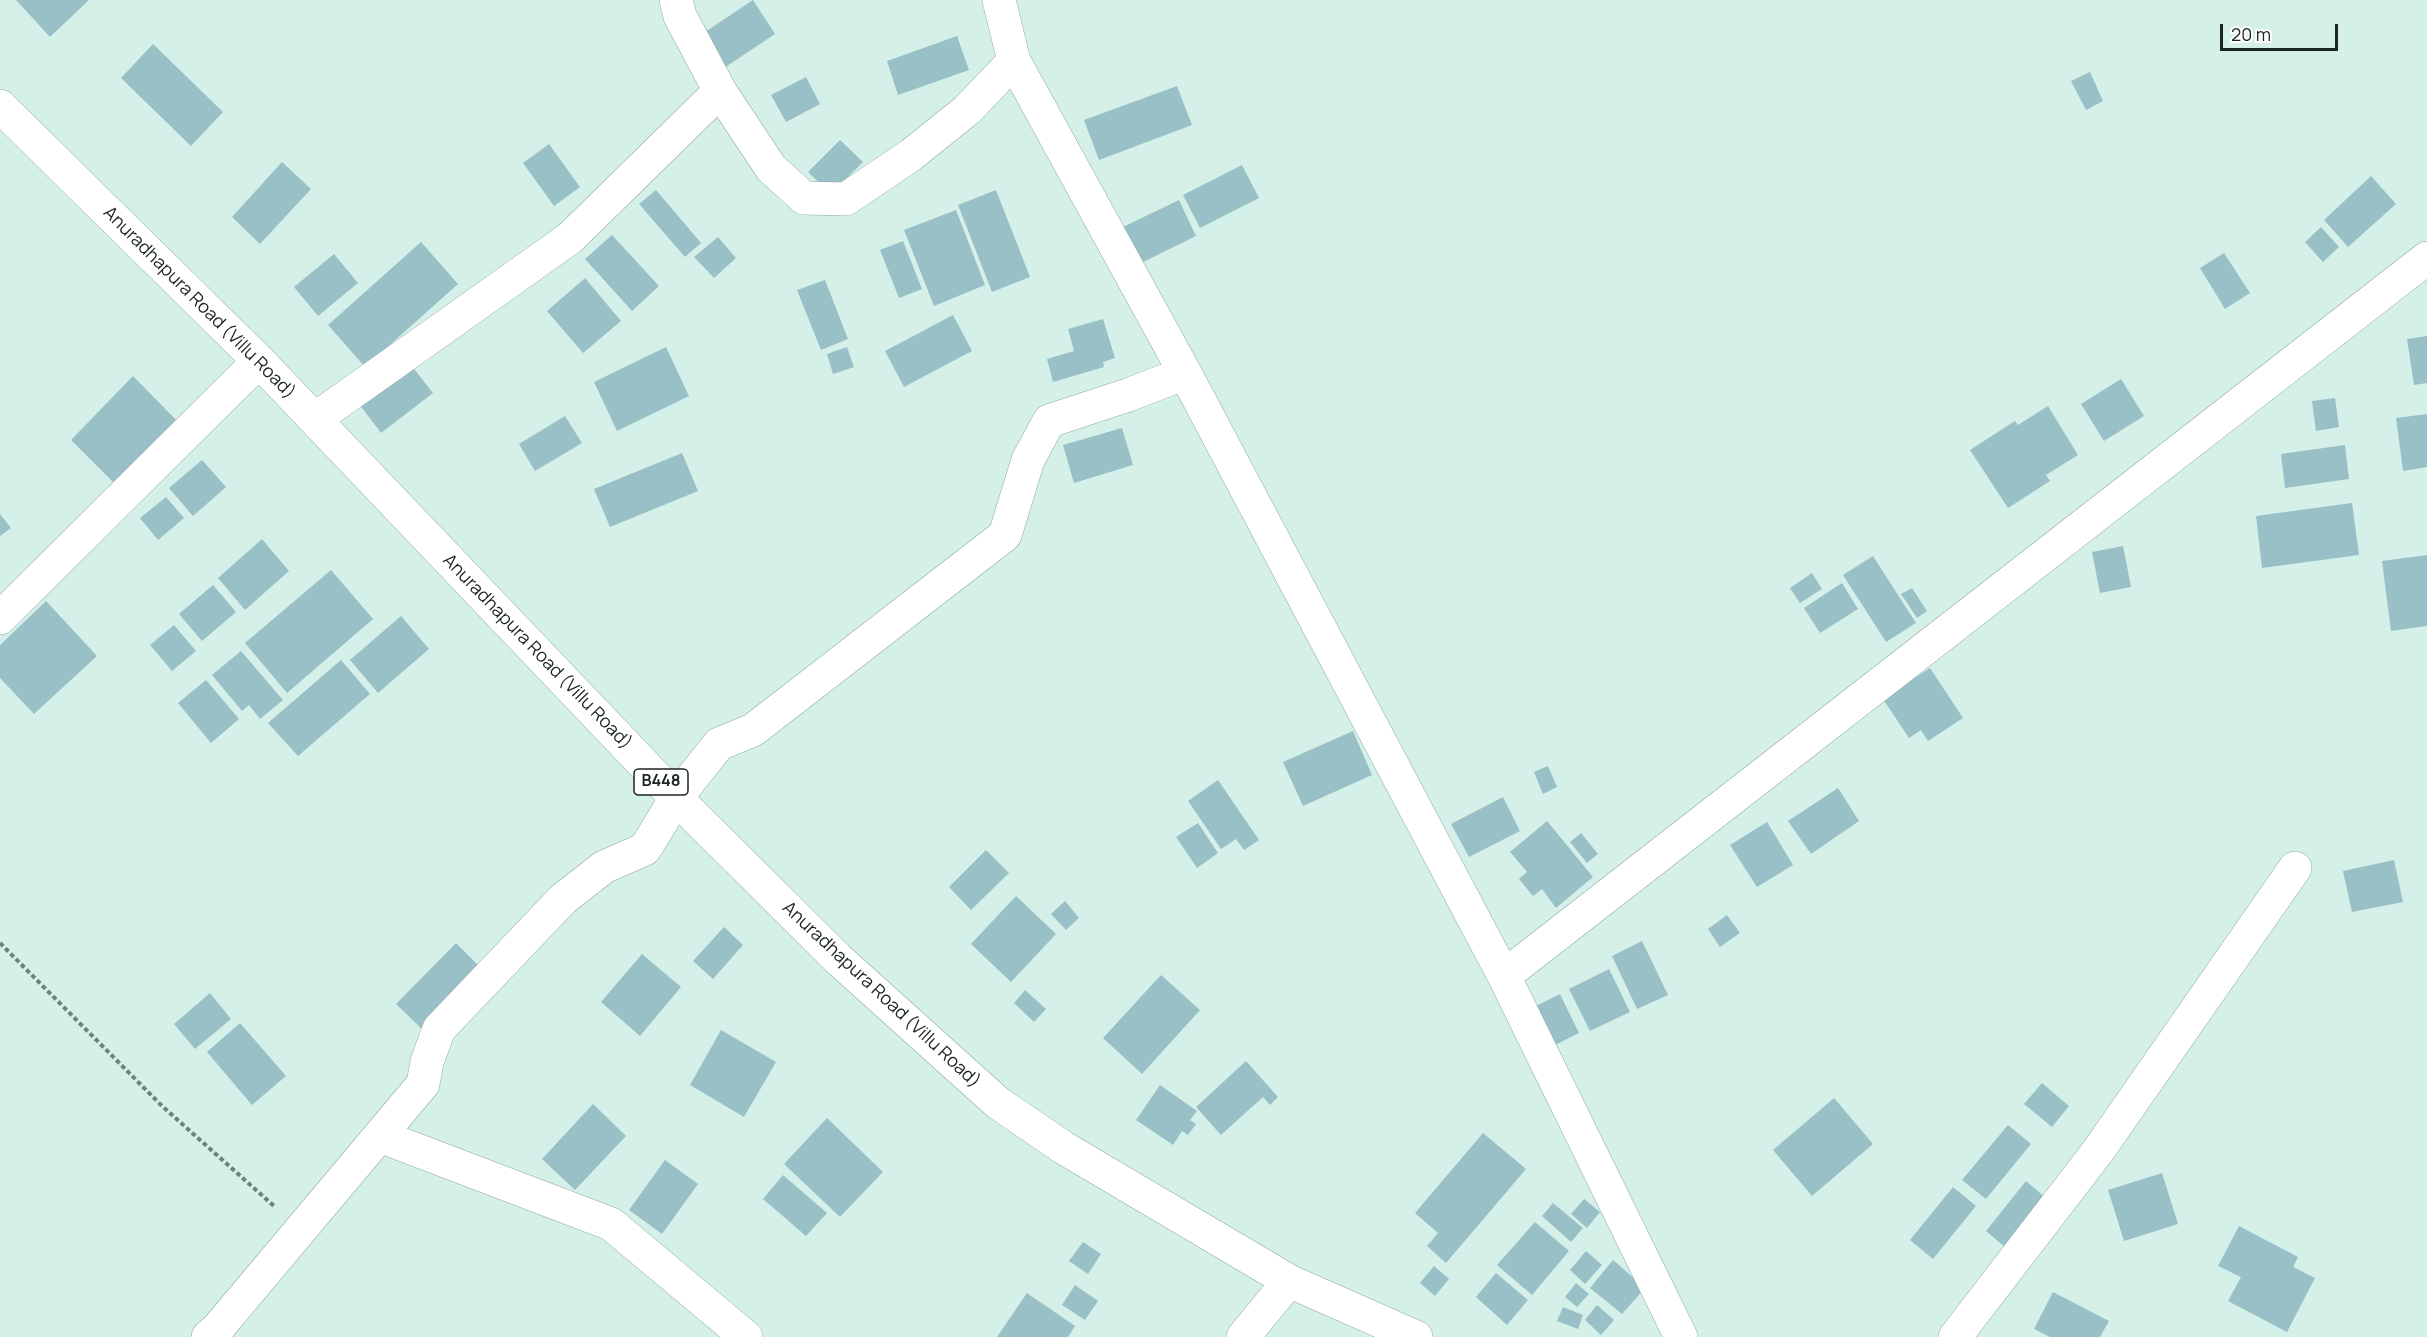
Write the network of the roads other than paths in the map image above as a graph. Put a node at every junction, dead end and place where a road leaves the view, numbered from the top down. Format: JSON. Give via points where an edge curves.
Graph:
{"nodes":[{"id":1,"x":676,"y":0,"type":"edge"},
{"id":2,"x":999,"y":0,"type":"edge"},
{"id":3,"x":1014,"y":61,"type":"junction"},
{"id":4,"x":720,"y":91,"type":"junction"},
{"id":5,"x":0,"y":106,"type":"edge"},
{"id":6,"x":2427,"y":258,"type":"edge"},
{"id":7,"x":259,"y":361,"type":"junction"},
{"id":8,"x":1185,"y":373,"type":"junction"},
{"id":9,"x":315,"y":419,"type":"junction"},
{"id":10,"x":0,"y":618,"type":"edge"},
{"id":11,"x":676,"y":798,"type":"junction"},
{"id":12,"x":2295,"y":868,"type":"dead end"},
{"id":13,"x":1504,"y":976,"type":"junction"},
{"id":14,"x":380,"y":1136,"type":"junction"},
{"id":15,"x":1289,"y":1281,"type":"junction"},
{"id":16,"x":208,"y":1337,"type":"edge"},
{"id":17,"x":746,"y":1337,"type":"edge"},
{"id":18,"x":1243,"y":1337,"type":"edge"},
{"id":19,"x":1416,"y":1337,"type":"edge"},
{"id":20,"x":1681,"y":1337,"type":"edge"},
{"id":21,"x":1955,"y":1337,"type":"edge"}],
"edges":[{"from":1,"to":4,"type":"street","via":[[680,16]]},
{"from":2,"to":3,"type":"street"},
{"from":3,"to":4,"type":"street","via":[[967,110],[846,200],[804,198],[771,168]]},
{"from":3,"to":8,"type":"street"},
{"from":4,"to":9,"type":"street","via":[[570,238]]},
{"from":5,"to":7,"type":"street","name":"Anuradhapura Road (Villu Road)","number":"B448"},
{"from":6,"to":13,"type":"street"},
{"from":7,"to":9,"type":"street","name":"Anuradhapura Road (Villu Road)","number":"B448"},
{"from":7,"to":10,"type":"street"},
{"from":8,"to":11,"type":"street","via":[[1049,421],[1028,460],[1005,535],[753,730],[719,744]]},
{"from":8,"to":13,"type":"street"},
{"from":9,"to":11,"type":"street","name":"Anuradhapura Road (Villu Road)","number":"B448"},
{"from":11,"to":14,"type":"street","via":[[645,849],[604,867],[563,899],[439,1029],[423,1084]]},
{"from":11,"to":15,"type":"street","name":"Anuradhapura Road (Villu Road)","number":"B448","via":[[837,958],[998,1103],[1064,1148]]},
{"from":12,"to":21,"type":"street","via":[[2098,1151]]},
{"from":13,"to":20,"type":"street"},
{"from":14,"to":16,"type":"street"},
{"from":14,"to":17,"type":"street","via":[[611,1224]]},
{"from":15,"to":18,"type":"street"},
{"from":15,"to":19,"type":"street","name":"Anuradhapura Road (Villu Road)","number":"B448"}]}
